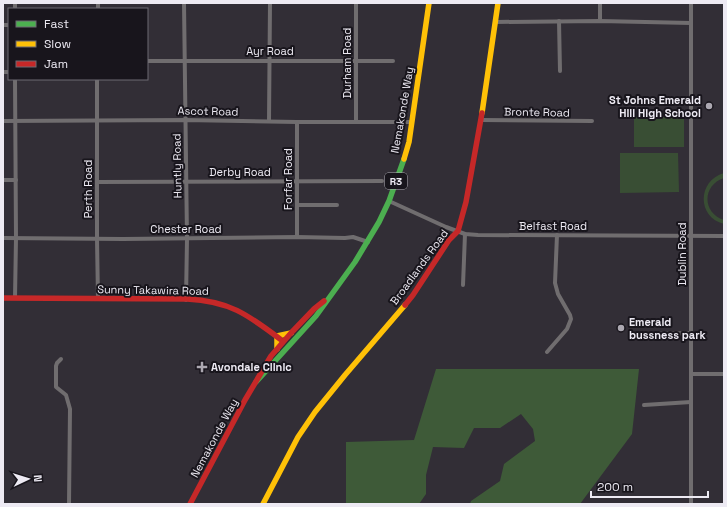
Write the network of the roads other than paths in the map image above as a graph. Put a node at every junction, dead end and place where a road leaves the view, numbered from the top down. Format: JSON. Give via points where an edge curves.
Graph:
{"nodes":[{"id":1,"x":184,"y":3,"type":"edge"},
{"id":2,"x":270,"y":3,"type":"edge"},
{"id":3,"x":356,"y":3,"type":"edge"},
{"id":4,"x":429,"y":3,"type":"edge"},
{"id":5,"x":498,"y":3,"type":"edge"},
{"id":6,"x":600,"y":3,"type":"edge"},
{"id":7,"x":692,"y":3,"type":"edge"},
{"id":8,"x":560,"y":21,"type":"junction"},
{"id":9,"x":600,"y":21,"type":"junction"},
{"id":10,"x":496,"y":22,"type":"junction"},
{"id":11,"x":691,"y":23,"type":"junction"},
{"id":12,"x":185,"y":60,"type":"junction"},
{"id":13,"x":270,"y":60,"type":"junction"},
{"id":14,"x":148,"y":61,"type":"edge"},
{"id":15,"x":356,"y":61,"type":"junction"},
{"id":16,"x":393,"y":61,"type":"dead end"},
{"id":17,"x":560,"y":71,"type":"dead end"},
{"id":18,"x":15,"y":80,"type":"edge"},
{"id":19,"x":97,"y":80,"type":"edge"},
{"id":20,"x":3,"y":120,"type":"edge"},
{"id":21,"x":97,"y":120,"type":"junction"},
{"id":22,"x":185,"y":120,"type":"junction"},
{"id":23,"x":481,"y":120,"type":"junction"},
{"id":24,"x":15,"y":121,"type":"junction"},
{"id":25,"x":269,"y":121,"type":"junction"},
{"id":26,"x":592,"y":121,"type":"dead end"},
{"id":27,"x":297,"y":122,"type":"junction"},
{"id":28,"x":356,"y":122,"type":"junction"},
{"id":29,"x":412,"y":122,"type":"junction"},
{"id":30,"x":3,"y":180,"type":"edge"},
{"id":31,"x":16,"y":180,"type":"junction"},
{"id":32,"x":186,"y":181,"type":"junction"},
{"id":33,"x":297,"y":181,"type":"junction"},
{"id":34,"x":382,"y":181,"type":"dead end"},
{"id":35,"x":97,"y":182,"type":"junction"},
{"id":36,"x":389,"y":201,"type":"junction"},
{"id":37,"x":297,"y":205,"type":"junction"},
{"id":38,"x":336,"y":205,"type":"dead end"},
{"id":39,"x":458,"y":231,"type":"junction"},
{"id":40,"x":465,"y":234,"type":"junction"},
{"id":41,"x":557,"y":235,"type":"junction"},
{"id":42,"x":691,"y":235,"type":"junction"},
{"id":43,"x":724,"y":236,"type":"edge"},
{"id":44,"x":297,"y":237,"type":"junction"},
{"id":45,"x":3,"y":238,"type":"edge"},
{"id":46,"x":16,"y":238,"type":"junction"},
{"id":47,"x":97,"y":239,"type":"junction"},
{"id":48,"x":187,"y":239,"type":"junction"},
{"id":49,"x":368,"y":242,"type":"junction"},
{"id":50,"x":463,"y":285,"type":"dead end"},
{"id":51,"x":329,"y":297,"type":"junction"},
{"id":52,"x":3,"y":298,"type":"edge"},
{"id":53,"x":15,"y":298,"type":"junction"},
{"id":54,"x":98,"y":299,"type":"junction"},
{"id":55,"x":186,"y":300,"type":"junction"},
{"id":56,"x":291,"y":333,"type":"junction"},
{"id":57,"x":692,"y":333,"type":"junction"},
{"id":58,"x":648,"y":334,"type":"dead end"},
{"id":59,"x":277,"y":336,"type":"junction"},
{"id":60,"x":284,"y":341,"type":"junction"},
{"id":61,"x":290,"y":346,"type":"junction"},
{"id":62,"x":277,"y":350,"type":"junction"},
{"id":63,"x":547,"y":352,"type":"dead end"},
{"id":64,"x":61,"y":359,"type":"dead end"},
{"id":65,"x":691,"y":374,"type":"junction"},
{"id":66,"x":724,"y":374,"type":"edge"},
{"id":67,"x":256,"y":382,"type":"junction"},
{"id":68,"x":691,"y":402,"type":"junction"},
{"id":69,"x":644,"y":405,"type":"dead end"},
{"id":70,"x":70,"y":504,"type":"edge"},
{"id":71,"x":190,"y":504,"type":"edge"},
{"id":72,"x":263,"y":504,"type":"edge"},
{"id":73,"x":691,"y":504,"type":"edge"}],
"edges":[{"from":1,"to":12,"type":"street","name":"Huntly Road"},
{"from":2,"to":13,"type":"street"},
{"from":3,"to":15,"type":"street","name":"Durham Road"},
{"from":4,"to":29,"type":"main road","name":"Nemakonde Way","number":"R3"},
{"from":5,"to":10,"type":"main road","name":"Broadlands Road"},
{"from":6,"to":9,"type":"street"},
{"from":7,"to":11,"type":"street","name":"Dublin Road"},
{"from":8,"to":9,"type":"street"},
{"from":8,"to":10,"type":"street"},
{"from":8,"to":17,"type":"street"},
{"from":9,"to":11,"type":"street"},
{"from":10,"to":23,"type":"main road","name":"Broadlands Road"},
{"from":11,"to":42,"type":"street","name":"Dublin Road"},
{"from":12,"to":13,"type":"street","name":"Ayr Road"},
{"from":12,"to":14,"type":"street","name":"Ayr Road"},
{"from":12,"to":22,"type":"street","name":"Huntly Road"},
{"from":13,"to":15,"type":"street","name":"Ayr Road"},
{"from":13,"to":25,"type":"street"},
{"from":15,"to":16,"type":"street","name":"Ayr Road"},
{"from":15,"to":28,"type":"street","name":"Durham Road"},
{"from":18,"to":24,"type":"street"},
{"from":19,"to":21,"type":"street","name":"Perth Road"},
{"from":20,"to":24,"type":"street","name":"Ascot Road"},
{"from":21,"to":22,"type":"street","name":"Ascot Road"},
{"from":21,"to":24,"type":"street","name":"Ascot Road"},
{"from":21,"to":35,"type":"street","name":"Perth Road"},
{"from":22,"to":25,"type":"street","name":"Ascot Road"},
{"from":22,"to":32,"type":"street","name":"Huntly Road"},
{"from":23,"to":26,"type":"street","name":"Bronte Road"},
{"from":23,"to":39,"type":"main road","name":"Broadlands Road"},
{"from":24,"to":31,"type":"street"},
{"from":25,"to":27,"type":"street","name":"Ascot Road"},
{"from":27,"to":28,"type":"street","name":"Ascot Road"},
{"from":27,"to":33,"type":"street","name":"Forfar Road"},
{"from":28,"to":29,"type":"street","name":"Ascot Road"},
{"from":29,"to":36,"type":"main road","name":"Nemakonde Way","number":"R3","via":[[409,142]]},
{"from":30,"to":31,"type":"street"},
{"from":31,"to":46,"type":"street"},
{"from":32,"to":33,"type":"street","name":"Derby Road"},
{"from":32,"to":35,"type":"street","name":"Derby Road"},
{"from":32,"to":48,"type":"street","name":"Huntly Road"},
{"from":33,"to":34,"type":"street","name":"Derby Road"},
{"from":33,"to":37,"type":"street","name":"Forfar Road"},
{"from":35,"to":47,"type":"street","name":"Perth Road"},
{"from":36,"to":39,"type":"street","name":"Belfast Road"},
{"from":36,"to":49,"type":"main road","name":"Nemakonde Way","number":"R3"},
{"from":37,"to":38,"type":"street"},
{"from":37,"to":44,"type":"street","name":"Forfar Road"},
{"from":39,"to":40,"type":"street","name":"Belfast Road"},
{"from":39,"to":72,"type":"main road","name":"Broadlands Road","via":[[449,240],[413,295],[315,412],[298,437]]},
{"from":40,"to":41,"type":"street","name":"Belfast Road"},
{"from":40,"to":50,"type":"street"},
{"from":41,"to":42,"type":"street","name":"Belfast Road"},
{"from":41,"to":63,"type":"street","via":[[555,283],[571,319],[567,329]]},
{"from":42,"to":43,"type":"street","name":"Belfast Road"},
{"from":42,"to":57,"type":"street","name":"Dublin Road"},
{"from":44,"to":48,"type":"street","name":"Chester Road"},
{"from":44,"to":49,"type":"street","name":"Chester Road","via":[[353,237]]},
{"from":45,"to":46,"type":"street","name":"Chester Road"},
{"from":46,"to":47,"type":"street","name":"Chester Road"},
{"from":46,"to":53,"type":"street"},
{"from":47,"to":48,"type":"street","name":"Chester Road"},
{"from":47,"to":54,"type":"street","name":"Perth Road"},
{"from":48,"to":55,"type":"street","name":"Huntly Road"},
{"from":49,"to":51,"type":"main road","name":"Nemakonde Way","number":"R3"},
{"from":51,"to":56,"type":"main road","name":"Nemakonde Way","number":"R3"},
{"from":51,"to":61,"type":"main road","name":"Nemakonde Way","number":"R3"},
{"from":52,"to":53,"type":"main road","name":"Sunny Takawira Road"},
{"from":53,"to":54,"type":"main road","name":"Sunny Takawira Road"},
{"from":54,"to":55,"type":"main road","name":"Sunny Takawira Road"},
{"from":55,"to":59,"type":"main road","name":"Sunny Takawira Road","via":[[216,302],[236,309]]},
{"from":56,"to":59,"type":"main road"},
{"from":56,"to":60,"type":"main road","name":"Nemakonde Way","number":"R3"},
{"from":57,"to":58,"type":"street"},
{"from":57,"to":65,"type":"street","name":"Dublin Road"},
{"from":59,"to":60,"type":"main road","name":"Sunny Takawira Road"},
{"from":59,"to":62,"type":"main road"},
{"from":60,"to":61,"type":"main road","name":"Sunny Takawira Road"},
{"from":60,"to":62,"type":"main road","name":"Nemakonde Way","number":"R3"},
{"from":61,"to":67,"type":"main road","name":"Nemakonde Way","number":"R3"},
{"from":62,"to":67,"type":"main road","name":"Nemakonde Way","number":"R3"},
{"from":64,"to":70,"type":"street","via":[[56,366],[56,387],[66,395],[70,409]]},
{"from":65,"to":66,"type":"street"},
{"from":65,"to":68,"type":"street","name":"Dublin Road"},
{"from":67,"to":71,"type":"main road","name":"Nemakonde Way","number":"R3"},
{"from":68,"to":69,"type":"street"},
{"from":68,"to":73,"type":"street","name":"Dublin Road"}]}
